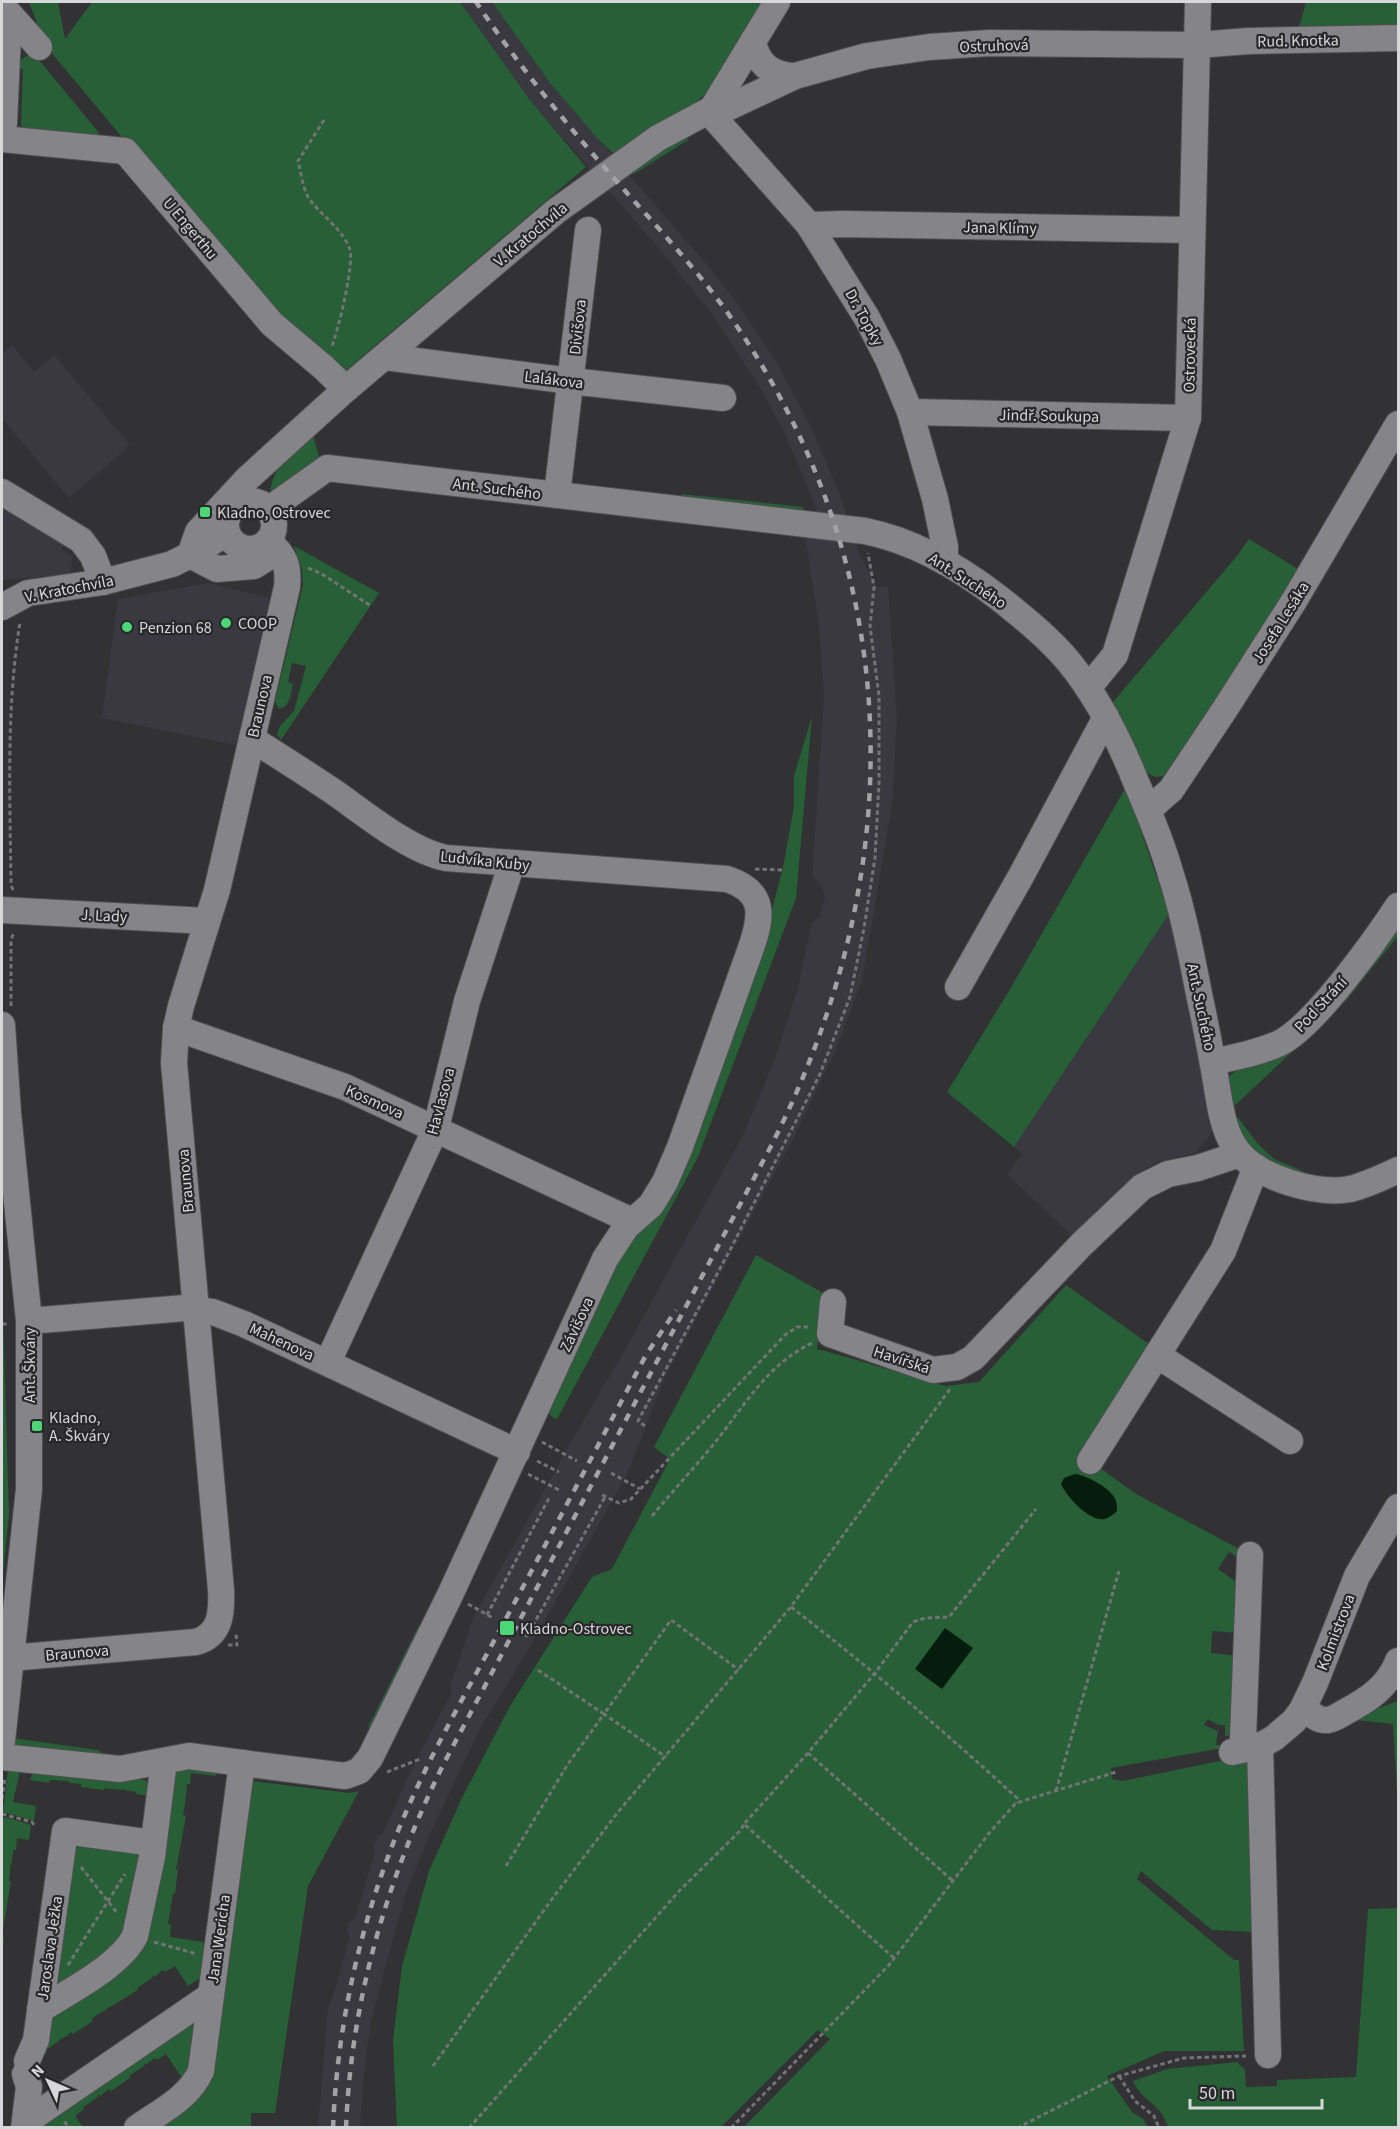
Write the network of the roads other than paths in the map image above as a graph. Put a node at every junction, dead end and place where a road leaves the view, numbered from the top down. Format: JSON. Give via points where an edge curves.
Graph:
{"nodes":[{"id":1,"x":777,"y":2,"type":"edge"},
{"id":2,"x":1198,"y":2,"type":"edge"},
{"id":3,"x":10,"y":7,"type":"edge"},
{"id":4,"x":1398,"y":38,"type":"edge"},
{"id":5,"x":753,"y":41,"type":"junction"},
{"id":6,"x":1197,"y":45,"type":"junction"},
{"id":7,"x":795,"y":76,"type":"junction"},
{"id":8,"x":712,"y":109,"type":"junction"},
{"id":9,"x":2,"y":139,"type":"edge"},
{"id":10,"x":809,"y":225,"type":"junction"},
{"id":11,"x":588,"y":230,"type":"dead end"},
{"id":12,"x":1191,"y":231,"type":"junction"},
{"id":13,"x":385,"y":357,"type":"junction"},
{"id":14,"x":571,"y":381,"type":"junction"},
{"id":15,"x":346,"y":389,"type":"junction"},
{"id":16,"x":723,"y":398,"type":"dead end"},
{"id":17,"x":910,"y":412,"type":"junction"},
{"id":18,"x":1188,"y":418,"type":"junction"},
{"id":19,"x":1398,"y":424,"type":"edge"},
{"id":20,"x":267,"y":460,"type":"junction"},
{"id":21,"x":2,"y":492,"type":"edge"},
{"id":22,"x":557,"y":495,"type":"junction"},
{"id":23,"x":262,"y":506,"type":"junction"},
{"id":24,"x":227,"y":533,"type":"junction"},
{"id":25,"x":278,"y":553,"type":"junction"},
{"id":26,"x":190,"y":555,"type":"junction"},
{"id":27,"x":945,"y":562,"type":"junction"},
{"id":28,"x":103,"y":582,"type":"junction"},
{"id":29,"x":11,"y":611,"type":"edge"},
{"id":30,"x":1088,"y":688,"type":"junction"},
{"id":31,"x":1106,"y":717,"type":"junction"},
{"id":32,"x":252,"y":739,"type":"junction"},
{"id":33,"x":1148,"y":810,"type":"junction"},
{"id":34,"x":512,"y":863,"type":"junction"},
{"id":35,"x":749,"y":892,"type":"joint"},
{"id":36,"x":1398,"y":906,"type":"edge"},
{"id":37,"x":12,"y":911,"type":"edge"},
{"id":38,"x":207,"y":921,"type":"junction"},
{"id":39,"x":957,"y":987,"type":"dead end"},
{"id":40,"x":6,"y":1021,"type":"edge"},
{"id":41,"x":176,"y":1028,"type":"junction"},
{"id":42,"x":1213,"y":1062,"type":"junction"},
{"id":43,"x":436,"y":1128,"type":"junction"},
{"id":44,"x":1248,"y":1161,"type":"junction"},
{"id":45,"x":1398,"y":1170,"type":"edge"},
{"id":46,"x":632,"y":1221,"type":"junction"},
{"id":47,"x":833,"y":1302,"type":"dead end"},
{"id":48,"x":196,"y":1309,"type":"junction"},
{"id":49,"x":29,"y":1321,"type":"junction"},
{"id":50,"x":1157,"y":1355,"type":"junction"},
{"id":51,"x":327,"y":1362,"type":"junction"},
{"id":52,"x":1290,"y":1441,"type":"dead end"},
{"id":53,"x":527,"y":1455,"type":"junction"},
{"id":54,"x":1090,"y":1461,"type":"dead end"},
{"id":55,"x":1398,"y":1507,"type":"edge"},
{"id":56,"x":1250,"y":1555,"type":"dead end"},
{"id":57,"x":10,"y":1658,"type":"junction"},
{"id":58,"x":1398,"y":1661,"type":"edge"},
{"id":59,"x":1305,"y":1707,"type":"junction"},
{"id":60,"x":2,"y":1741,"type":"edge"},
{"id":61,"x":1260,"y":1746,"type":"junction"},
{"id":62,"x":1232,"y":1752,"type":"dead end"},
{"id":63,"x":2,"y":1757,"type":"edge"},
{"id":64,"x":164,"y":1761,"type":"junction"},
{"id":65,"x":242,"y":1763,"type":"junction"},
{"id":66,"x":153,"y":1843,"type":"junction"},
{"id":67,"x":210,"y":1996,"type":"junction"},
{"id":68,"x":40,"y":2010,"type":"junction"},
{"id":69,"x":1268,"y":2055,"type":"road end"},
{"id":70,"x":25,"y":2127,"type":"edge"},
{"id":71,"x":137,"y":2127,"type":"edge"}],
"edges":[{"from":1,"to":5,"type":"street"},
{"from":2,"to":6,"type":"street","name":"Ostrovecká"},
{"from":3,"to":9,"type":"street"},
{"from":4,"to":6,"type":"street","name":"Rud. Knotka"},
{"from":5,"to":7,"type":"street","via":[[759,61],[766,68]]},
{"from":5,"to":8,"type":"street"},
{"from":6,"to":7,"type":"street","name":"Ostruhová","via":[[989,43],[929,47],[867,57]]},
{"from":6,"to":12,"type":"street","name":"Ostrovecká"},
{"from":7,"to":8,"type":"street","name":"Ostruhová","via":[[727,108]]},
{"from":8,"to":10,"type":"street","name":"Dr. Topky","via":[[716,120]]},
{"from":8,"to":13,"type":"street","name":"V. Kratochvíla","via":[[658,138],[563,206]]},
{"from":9,"to":15,"type":"street","name":"U Engerthu","via":[[125,152],[272,324]]},
{"from":10,"to":12,"type":"street","name":"Jana Klímy"},
{"from":10,"to":17,"type":"street","name":"Dr. Topky","via":[[867,318]]},
{"from":11,"to":14,"type":"street","name":"Divišova"},
{"from":12,"to":18,"type":"street","name":"Ostrovecká"},
{"from":13,"to":14,"type":"street","name":"Lalákova"},
{"from":13,"to":15,"type":"street","name":"V. Kratochvíla"},
{"from":14,"to":16,"type":"street","name":"Lalákova"},
{"from":14,"to":22,"type":"street","name":"Divišova"},
{"from":15,"to":20,"type":"street","name":"V. Kratochvíla"},
{"from":17,"to":18,"type":"street","name":"Jindř. Soukupa"},
{"from":17,"to":27,"type":"street","name":"Dr. Topky","via":[[935,499]]},
{"from":18,"to":30,"type":"street","name":"Ostrovecká","via":[[1115,655]]},
{"from":19,"to":33,"type":"street","name":"Josefa Lesáka","via":[[1225,709],[1171,790]]},
{"from":20,"to":23,"type":"street"},
{"from":20,"to":26,"type":"street","name":"V. Kratochvíla","via":[[198,532]]},
{"from":21,"to":28,"type":"street","via":[[81,540],[93,556]]},
{"from":22,"to":23,"type":"street","name":"Ant. Suchého","via":[[327,468]]},
{"from":22,"to":27,"type":"street","name":"Ant. Suchého","via":[[865,531],[900,541]]},
{"from":23,"to":24,"type":"street","name":"Ant. Suchého","via":[[245,502],[236,506],[229,513]]},
{"from":23,"to":25,"type":"street","via":[[273,517]]},
{"from":24,"to":25,"type":"street","via":[[240,548],[260,547]]},
{"from":24,"to":26,"type":"street"},
{"from":25,"to":26,"type":"street","via":[[254,566],[218,569]]},
{"from":25,"to":32,"type":"street","name":"Braunova","via":[[287,587]]},
{"from":26,"to":28,"type":"street","name":"V. Kratochvíla","via":[[139,574]]},
{"from":27,"to":30,"type":"street","name":"Ant. Suchého","via":[[989,590],[1035,628]]},
{"from":28,"to":29,"type":"street","name":"V. Kratochvíla","via":[[28,593]]},
{"from":30,"to":31,"type":"street","name":"Ant. Suchého"},
{"from":31,"to":33,"type":"street","name":"Ant. Suchého"},
{"from":31,"to":39,"type":"street"},
{"from":32,"to":34,"type":"street","name":"Ludvíka Kuby","via":[[424,851],[446,858]]},
{"from":32,"to":38,"type":"street","name":"Braunova"},
{"from":33,"to":42,"type":"street","name":"Ant. Suchého","via":[[1179,900]]},
{"from":34,"to":35,"type":"street","name":"Ludvíka Kuby","via":[[721,878],[738,883]]},
{"from":34,"to":43,"type":"street","name":"Havlasova","via":[[466,1001]]},
{"from":35,"to":46,"type":"street","name":"Závišova","via":[[760,917],[751,948],[669,1174],[656,1199]]},
{"from":36,"to":42,"type":"street","name":"Pod Strání","via":[[1304,1024],[1282,1042]]},
{"from":37,"to":38,"type":"street","name":"J. Lady"},
{"from":38,"to":41,"type":"street","name":"Braunova"},
{"from":40,"to":49,"type":"street","name":"Ant. Škváry","via":[[8,1113]]},
{"from":41,"to":43,"type":"street","name":"Kosmova","via":[[345,1088]]},
{"from":41,"to":48,"type":"street","name":"Braunova","via":[[174,1063]]},
{"from":42,"to":44,"type":"street","name":"Ant. Suchého","via":[[1230,1138]]},
{"from":43,"to":46,"type":"street","name":"Kosmova"},
{"from":43,"to":51,"type":"street","name":"Havlasova"},
{"from":44,"to":45,"type":"street","via":[[1284,1180],[1329,1191],[1361,1186]]},
{"from":44,"to":47,"type":"street","name":"Havířská","via":[[1168,1174],[1142,1187],[973,1358],[949,1370],[925,1368],[823,1331]]},
{"from":44,"to":50,"type":"street","via":[[1223,1251]]},
{"from":46,"to":53,"type":"street","name":"Závišova","via":[[605,1260]]},
{"from":48,"to":49,"type":"street","name":"Mahenova"},
{"from":48,"to":51,"type":"street","name":"Mahenova","via":[[244,1324]]},
{"from":48,"to":57,"type":"street","name":"Braunova","via":[[221,1590],[216,1628],[196,1642]]},
{"from":49,"to":57,"type":"street","name":"Ant. Škváry","via":[[29,1489]]},
{"from":50,"to":52,"type":"street"},
{"from":50,"to":54,"type":"street"},
{"from":51,"to":53,"type":"street","name":"Mahenova"},
{"from":53,"to":65,"type":"street","name":"Závišova","via":[[450,1594],[370,1758],[359,1771],[345,1776]]},
{"from":55,"to":59,"type":"street","name":"Kolmistrova","via":[[1356,1576]]},
{"from":56,"to":61,"type":"street","via":[[1243,1738]]},
{"from":57,"to":60,"type":"street","name":"Ant. Škváry"},
{"from":58,"to":59,"type":"street","via":[[1379,1690],[1335,1717],[1318,1718]]},
{"from":59,"to":61,"type":"street","name":"Kolmistrova","via":[[1285,1730]]},
{"from":61,"to":62,"type":"street","name":"Kolmistrova"},
{"from":61,"to":69,"type":"street"},
{"from":63,"to":64,"type":"street","via":[[113,1768]]},
{"from":64,"to":65,"type":"street","via":[[189,1756]]},
{"from":64,"to":66,"type":"street","name":"Jaroslava Ježka"},
{"from":65,"to":67,"type":"street","name":"Jana Wericha"},
{"from":66,"to":68,"type":"street","name":"Jaroslava Ježka","via":[[135,1936],[129,1948]]},
{"from":66,"to":68,"type":"street","name":"Jaroslava Ježka","via":[[65,1831]]},
{"from":67,"to":70,"type":"street","name":"Jana Wericha","via":[[33,2117]]},
{"from":67,"to":71,"type":"street","via":[[198,2078],[185,2094]]},
{"from":68,"to":70,"type":"street","via":[[36,2040],[26,2067],[29,2087]]}]}
